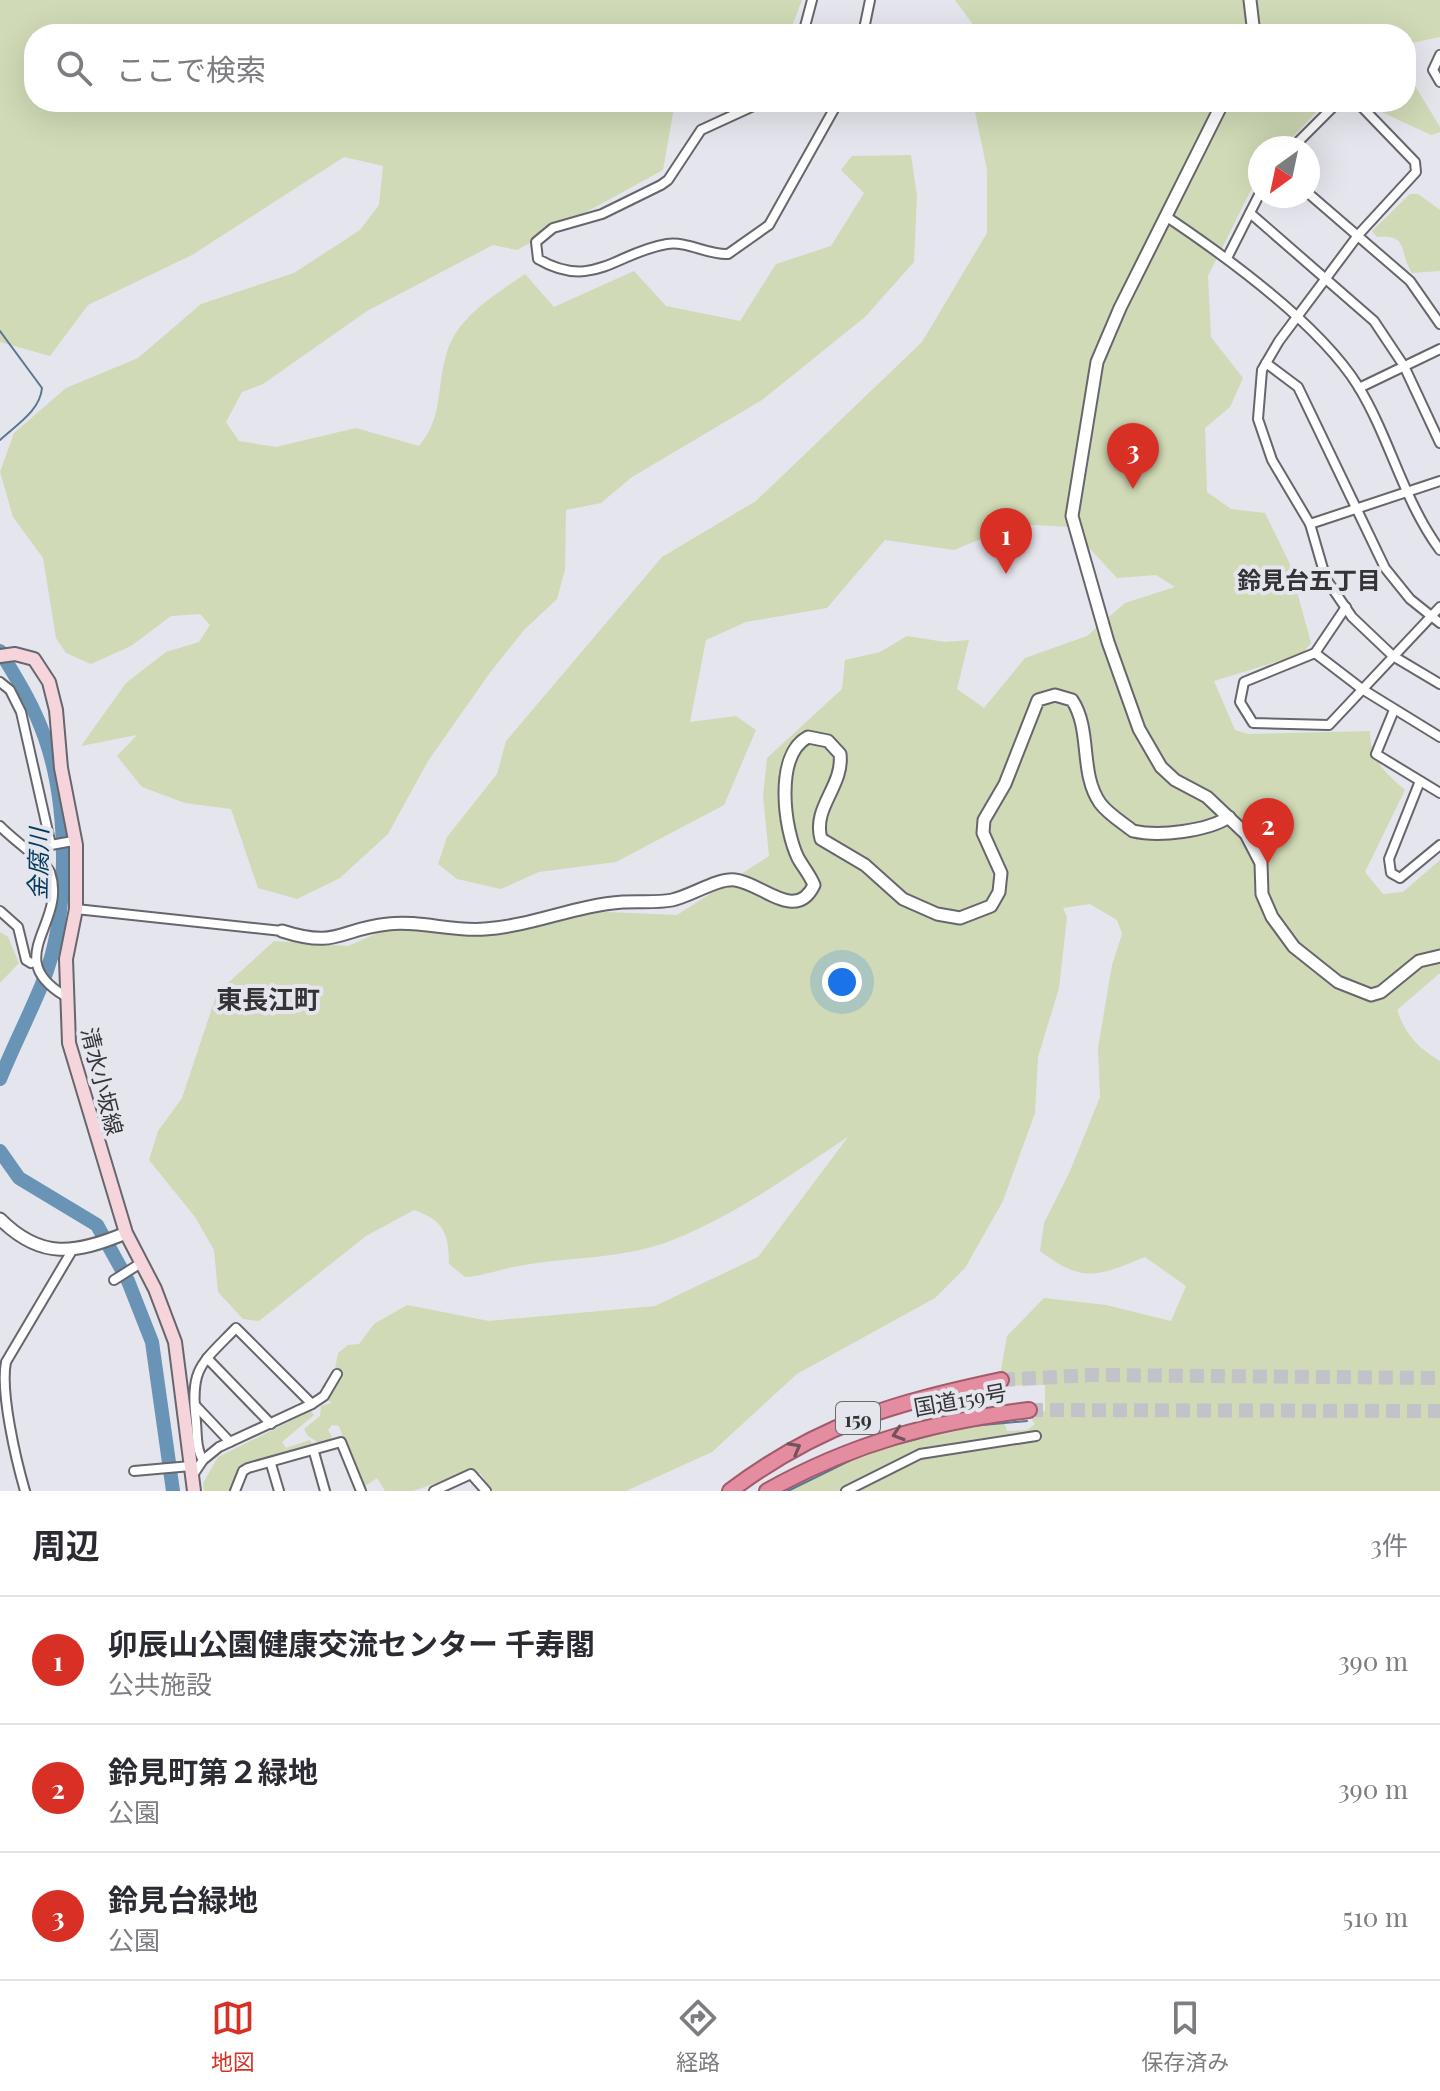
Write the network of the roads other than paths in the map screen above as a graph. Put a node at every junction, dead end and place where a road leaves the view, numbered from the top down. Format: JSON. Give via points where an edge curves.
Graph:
{"nodes":[{"id":1,"x":812,"y":0,"type":"edge"},
{"id":2,"x":870,"y":0,"type":"edge"},
{"id":3,"x":1250,"y":0,"type":"edge"},
{"id":4,"x":806,"y":24,"type":"edge"},
{"id":5,"x":865,"y":24,"type":"edge"},
{"id":6,"x":1253,"y":24,"type":"edge"},
{"id":7,"x":1440,"y":55,"type":"edge"},
{"id":8,"x":1440,"y":82,"type":"edge"},
{"id":9,"x":740,"y":112,"type":"edge"},
{"id":10,"x":832,"y":112,"type":"edge"},
{"id":11,"x":1218,"y":112,"type":"edge"},
{"id":12,"x":1328,"y":112,"type":"edge"},
{"id":13,"x":1367,"y":112,"type":"edge"},
{"id":14,"x":1304,"y":136,"type":"edge"},
{"id":15,"x":1320,"y":203,"type":"edge"},
{"id":16,"x":1252,"y":208,"type":"edge"},
{"id":17,"x":1250,"y":213,"type":"junction"},
{"id":18,"x":1167,"y":217,"type":"junction"},
{"id":19,"x":1359,"y":234,"type":"junction"},
{"id":20,"x":1227,"y":258,"type":"junction"},
{"id":21,"x":1328,"y":280,"type":"junction"},
{"id":22,"x":1296,"y":319,"type":"junction"},
{"id":23,"x":1440,"y":324,"type":"edge"},
{"id":24,"x":1440,"y":349,"type":"edge"},
{"id":25,"x":1266,"y":363,"type":"junction"},
{"id":26,"x":1404,"y":366,"type":"junction"},
{"id":27,"x":1359,"y":388,"type":"junction"},
{"id":28,"x":1440,"y":443,"type":"edge"},
{"id":29,"x":1440,"y":481,"type":"edge"},
{"id":30,"x":1406,"y":492,"type":"junction"},
{"id":31,"x":1357,"y":508,"type":"junction"},
{"id":32,"x":1310,"y":524,"type":"junction"},
{"id":33,"x":1440,"y":550,"type":"edge"},
{"id":34,"x":1346,"y":607,"type":"junction"},
{"id":35,"x":1440,"y":607,"type":"edge"},
{"id":36,"x":1430,"y":617,"type":"junction"},
{"id":37,"x":1440,"y":623,"type":"edge"},
{"id":38,"x":1315,"y":653,"type":"junction"},
{"id":39,"x":0,"y":656,"type":"edge"},
{"id":40,"x":1393,"y":656,"type":"junction"},
{"id":41,"x":0,"y":682,"type":"edge"},
{"id":42,"x":1440,"y":684,"type":"edge"},
{"id":43,"x":1362,"y":689,"type":"junction"},
{"id":44,"x":1394,"y":710,"type":"junction"},
{"id":45,"x":1440,"y":737,"type":"edge"},
{"id":46,"x":1420,"y":781,"type":"junction"},
{"id":47,"x":1440,"y":793,"type":"edge"},
{"id":48,"x":1229,"y":817,"type":"junction"},
{"id":49,"x":0,"y":826,"type":"edge"},
{"id":50,"x":75,"y":843,"type":"junction"},
{"id":51,"x":1440,"y":845,"type":"edge"},
{"id":52,"x":76,"y":909,"type":"junction"},
{"id":53,"x":0,"y":911,"type":"edge"},
{"id":54,"x":282,"y":931,"type":"joint"},
{"id":55,"x":1440,"y":956,"type":"edge"},
{"id":56,"x":31,"y":966,"type":"junction"},
{"id":57,"x":65,"y":996,"type":"junction"},
{"id":58,"x":0,"y":1219,"type":"edge"},
{"id":59,"x":121,"y":1235,"type":"junction"},
{"id":60,"x":78,"y":1248,"type":"junction"},
{"id":61,"x":138,"y":1265,"type":"junction"},
{"id":62,"x":114,"y":1280,"type":"dead end"},
{"id":63,"x":207,"y":1358,"type":"junction"},
{"id":64,"x":337,"y":1374,"type":"dead end"},
{"id":65,"x":1001,"y":1380,"type":"tunnel mouth"},
{"id":66,"x":194,"y":1404,"type":"junction"},
{"id":67,"x":312,"y":1404,"type":"junction"},
{"id":68,"x":1029,"y":1410,"type":"tunnel mouth"},
{"id":69,"x":271,"y":1424,"type":"junction"},
{"id":70,"x":1036,"y":1436,"type":"dead end"},
{"id":71,"x":230,"y":1442,"type":"junction"},
{"id":72,"x":314,"y":1452,"type":"junction"},
{"id":73,"x":271,"y":1464,"type":"junction"},
{"id":74,"x":195,"y":1467,"type":"junction"},
{"id":75,"x":134,"y":1471,"type":"dead end"},
{"id":76,"x":25,"y":1491,"type":"edge"},
{"id":77,"x":194,"y":1491,"type":"edge"},
{"id":78,"x":235,"y":1491,"type":"edge"},
{"id":79,"x":279,"y":1491,"type":"edge"},
{"id":80,"x":325,"y":1491,"type":"edge"},
{"id":81,"x":361,"y":1491,"type":"edge"},
{"id":82,"x":434,"y":1491,"type":"edge"},
{"id":83,"x":486,"y":1491,"type":"edge"},
{"id":84,"x":730,"y":1491,"type":"edge"},
{"id":85,"x":767,"y":1491,"type":"edge"},
{"id":86,"x":846,"y":1491,"type":"edge"}],
"edges":[{"from":1,"to":4,"type":"street"},
{"from":2,"to":5,"type":"street"},
{"from":3,"to":6,"type":"street"},
{"from":7,"to":8,"type":"street","via":[[1433,70]]},
{"from":9,"to":10,"type":"street","via":[[701,130],[661,185],[539,237],[538,259],[591,273],[670,244],[728,254],[769,225]]},
{"from":11,"to":18,"type":"street"},
{"from":12,"to":14,"type":"street"},
{"from":13,"to":19,"type":"street","via":[[1415,162],[1416,172]]},
{"from":15,"to":19,"type":"street"},
{"from":16,"to":17,"type":"street"},
{"from":17,"to":20,"type":"street"},
{"from":17,"to":21,"type":"street"},
{"from":18,"to":20,"type":"street"},
{"from":18,"to":48,"type":"street","via":[[1097,362],[1072,516],[1139,729],[1161,767]]},
{"from":19,"to":21,"type":"street"},
{"from":19,"to":23,"type":"street","via":[[1410,281]]},
{"from":20,"to":22,"type":"street"},
{"from":21,"to":22,"type":"street"},
{"from":21,"to":26,"type":"street","via":[[1374,321]]},
{"from":22,"to":25,"type":"street"},
{"from":22,"to":27,"type":"street","via":[[1334,353]]},
{"from":24,"to":26,"type":"street"},
{"from":25,"to":31,"type":"street","via":[[1298,387]]},
{"from":25,"to":32,"type":"street","via":[[1258,419],[1272,460]]},
{"from":26,"to":27,"type":"street"},
{"from":26,"to":28,"type":"street"},
{"from":27,"to":30,"type":"street"},
{"from":29,"to":30,"type":"street"},
{"from":30,"to":31,"type":"street"},
{"from":30,"to":33,"type":"street"},
{"from":31,"to":32,"type":"street"},
{"from":31,"to":36,"type":"street","via":[[1385,568]]},
{"from":32,"to":34,"type":"street","via":[[1326,579]]},
{"from":34,"to":38,"type":"street"},
{"from":34,"to":40,"type":"street"},
{"from":35,"to":36,"type":"street"},
{"from":36,"to":37,"type":"street"},
{"from":36,"to":40,"type":"street"},
{"from":38,"to":43,"type":"street"},
{"from":38,"to":43,"type":"street","via":[[1244,682],[1240,702],[1253,723],[1329,725]]},
{"from":39,"to":50,"type":"main road","name":"清水小坂線","via":[[34,659],[49,682]]},
{"from":40,"to":42,"type":"street"},
{"from":40,"to":43,"type":"street"},
{"from":41,"to":50,"type":"street","via":[[21,712],[51,845]]},
{"from":43,"to":44,"type":"street"},
{"from":44,"to":45,"type":"street"},
{"from":44,"to":46,"type":"street","via":[[1376,754]]},
{"from":46,"to":47,"type":"street"},
{"from":46,"to":51,"type":"street","via":[[1389,859],[1391,873],[1400,878]]},
{"from":48,"to":54,"type":"street","via":[[1194,828],[1133,831],[1100,804],[1081,713],[1072,700],[1045,696],[1026,722],[1009,776],[984,820],[983,833],[1001,873],[999,892],[991,906],[973,915],[937,914],[903,899],[865,865],[821,839],[818,818],[840,775],[840,754],[828,741],[808,737],[790,756],[785,786],[795,848],[814,885],[801,900],[786,902],[729,880],[668,900],[593,906],[488,929],[387,924],[314,941]]},
{"from":48,"to":55,"type":"street","via":[[1246,834],[1261,863],[1262,894],[1272,917],[1306,960],[1338,982],[1371,995],[1419,961]]},
{"from":49,"to":56,"type":"street","via":[[46,864],[51,877]]},
{"from":50,"to":52,"type":"main road","name":"清水小坂線"},
{"from":52,"to":54,"type":"street"},
{"from":52,"to":57,"type":"main road","name":"清水小坂線"},
{"from":53,"to":56,"type":"street","via":[[18,927]]},
{"from":56,"to":57,"type":"street","via":[[47,987]]},
{"from":57,"to":59,"type":"main road","name":"清水小坂線","via":[[69,1043]]},
{"from":58,"to":60,"type":"street","via":[[24,1241],[43,1249]]},
{"from":59,"to":60,"type":"street"},
{"from":59,"to":61,"type":"main road","name":"清水小坂線"},
{"from":60,"to":76,"type":"street","via":[[6,1362],[2,1378]]},
{"from":61,"to":62,"type":"street"},
{"from":61,"to":74,"type":"main road","name":"清水小坂線","via":[[175,1342]]},
{"from":63,"to":66,"type":"street","via":[[194,1377]]},
{"from":63,"to":67,"type":"street","via":[[236,1328]]},
{"from":63,"to":69,"type":"street"},
{"from":64,"to":67,"type":"street","via":[[324,1396]]},
{"from":84,"to":65,"type":"highway","name":"国道159号","number":"159","one_way":true,"via":[[827,1430],[923,1397]]},
{"from":66,"to":71,"type":"street"},
{"from":66,"to":74,"type":"street"},
{"from":67,"to":69,"type":"street"},
{"from":68,"to":85,"type":"highway","name":"国道159号","number":"159","one_way":true,"via":[[907,1431],[831,1458]]},
{"from":69,"to":71,"type":"street"},
{"from":70,"to":86,"type":"street","via":[[920,1454]]},
{"from":71,"to":74,"type":"street"},
{"from":72,"to":73,"type":"street"},
{"from":72,"to":80,"type":"street"},
{"from":72,"to":81,"type":"street","via":[[342,1442]]},
{"from":73,"to":78,"type":"street","via":[[243,1471]]},
{"from":73,"to":79,"type":"street"},
{"from":74,"to":75,"type":"street"},
{"from":74,"to":77,"type":"main road","name":"清水小坂線"},
{"from":82,"to":83,"type":"street","via":[[471,1474]]}]}
